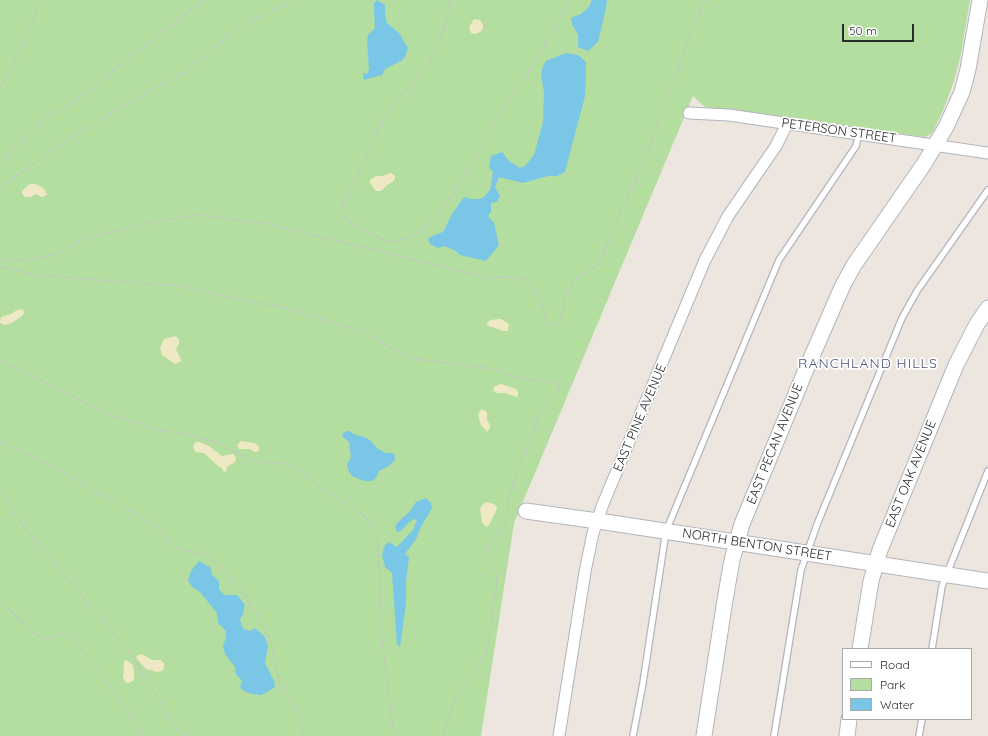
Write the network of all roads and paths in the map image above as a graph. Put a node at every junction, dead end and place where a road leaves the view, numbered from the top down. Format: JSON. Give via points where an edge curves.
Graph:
{"nodes":[{"id":1,"x":39,"y":0,"type":"edge"},
{"id":2,"x":204,"y":0,"type":"edge"},
{"id":3,"x":294,"y":0,"type":"edge"},
{"id":4,"x":451,"y":0,"type":"edge"},
{"id":5,"x":571,"y":0,"type":"edge"},
{"id":6,"x":705,"y":0,"type":"edge"},
{"id":7,"x":980,"y":0,"type":"edge"},
{"id":8,"x":0,"y":87,"type":"edge"},
{"id":9,"x":689,"y":113,"type":"dead end"},
{"id":10,"x":787,"y":124,"type":"junction"},
{"id":11,"x":860,"y":134,"type":"junction"},
{"id":12,"x":935,"y":145,"type":"junction"},
{"id":13,"x":988,"y":153,"type":"edge"},
{"id":14,"x":0,"y":163,"type":"edge"},
{"id":15,"x":0,"y":187,"type":"edge"},
{"id":16,"x":988,"y":190,"type":"edge"},
{"id":17,"x":0,"y":259,"type":"edge"},
{"id":18,"x":0,"y":267,"type":"edge"},
{"id":19,"x":988,"y":308,"type":"edge"},
{"id":20,"x":0,"y":361,"type":"edge"},
{"id":21,"x":0,"y":442,"type":"edge"},
{"id":22,"x":988,"y":471,"type":"edge"},
{"id":23,"x":0,"y":491,"type":"edge"},
{"id":24,"x":526,"y":511,"type":"dead end"},
{"id":25,"x":598,"y":521,"type":"junction"},
{"id":26,"x":666,"y":531,"type":"junction"},
{"id":27,"x":737,"y":542,"type":"junction"},
{"id":28,"x":806,"y":553,"type":"junction"},
{"id":29,"x":876,"y":564,"type":"junction"},
{"id":30,"x":947,"y":575,"type":"junction"},
{"id":31,"x":988,"y":581,"type":"edge"},
{"id":32,"x":0,"y":601,"type":"edge"},
{"id":33,"x":860,"y":648,"type":"edge"},
{"id":34,"x":932,"y":648,"type":"edge"},
{"id":35,"x":849,"y":720,"type":"edge"},
{"id":36,"x":922,"y":720,"type":"edge"},
{"id":37,"x":142,"y":736,"type":"edge"},
{"id":38,"x":187,"y":736,"type":"edge"},
{"id":39,"x":304,"y":736,"type":"edge"},
{"id":40,"x":396,"y":736,"type":"edge"},
{"id":41,"x":443,"y":736,"type":"edge"},
{"id":42,"x":559,"y":736,"type":"edge"},
{"id":43,"x":633,"y":736,"type":"edge"},
{"id":44,"x":704,"y":736,"type":"edge"},
{"id":45,"x":774,"y":736,"type":"edge"},
{"id":46,"x":847,"y":736,"type":"edge"},
{"id":47,"x":919,"y":736,"type":"edge"}],
"edges":[{"from":1,"to":8,"type":"path","via":[[24,42]]},
{"from":2,"to":14,"type":"path","via":[[86,94],[50,114]]},
{"from":3,"to":15,"type":"path","via":[[238,28],[184,73],[78,132]]},
{"from":4,"to":5,"type":"path","via":[[439,41],[427,68],[383,120],[344,202],[342,212],[346,219],[386,241],[399,241],[417,234],[454,194],[481,150],[492,125],[540,54]]},
{"from":6,"to":17,"type":"path","via":[[673,80],[648,154],[599,264],[574,280],[566,294],[560,322],[553,325],[546,319],[541,299],[526,279],[504,276],[489,278],[263,223],[200,215],[163,220],[87,238],[48,257]]},
{"from":7,"to":12,"type":"street","name":"EAST PECAN AVENUE","via":[[972,56],[962,92]]},
{"from":9,"to":10,"type":"street","name":"PETERSON STREET","via":[[729,115]]},
{"from":10,"to":11,"type":"street","name":"PETERSON STREET"},
{"from":10,"to":25,"type":"street","name":"EAST PINE AVENUE","via":[[776,146],[728,216],[705,260]]},
{"from":11,"to":12,"type":"street","name":"PETERSON STREET"},
{"from":11,"to":26,"type":"lane","via":[[856,146],[779,260]]},
{"from":12,"to":13,"type":"street","name":"PETERSON STREET"},
{"from":12,"to":27,"type":"street","name":"EAST PECAN AVENUE","via":[[854,265],[837,297],[754,494]]},
{"from":16,"to":28,"type":"lane","via":[[917,291],[902,318]]},
{"from":18,"to":41,"type":"path","via":[[36,275],[179,286],[286,308],[366,333],[408,358],[493,369],[518,378],[553,382],[561,386],[537,419],[508,500],[505,528],[487,546],[485,558],[498,573],[487,652],[455,697]]},
{"from":19,"to":29,"type":"street","name":"EAST OAK AVENUE","via":[[956,365]]},
{"from":20,"to":40,"type":"path","via":[[108,414],[159,430],[218,443],[253,461],[283,463],[302,472],[325,492],[356,509],[373,524],[378,541],[382,638]]},
{"from":21,"to":39,"type":"path","via":[[46,463],[145,519],[162,530],[169,542],[179,549],[204,554],[218,564],[242,591],[263,625],[272,645],[279,683],[296,710]]},
{"from":22,"to":30,"type":"lane"},
{"from":23,"to":38,"type":"path","via":[[23,526],[120,641],[136,662],[175,726]]},
{"from":24,"to":25,"type":"street","name":"NORTH BENTON STREET"},
{"from":25,"to":26,"type":"street","name":"NORTH BENTON STREET"},
{"from":25,"to":42,"type":"street","name":"EAST PINE AVENUE","via":[[585,572]]},
{"from":26,"to":27,"type":"street","name":"NORTH BENTON STREET"},
{"from":26,"to":43,"type":"lane"},
{"from":27,"to":28,"type":"street","name":"NORTH BENTON STREET"},
{"from":27,"to":44,"type":"street","name":"EAST PECAN AVENUE","via":[[725,600]]},
{"from":28,"to":29,"type":"street","name":"NORTH BENTON STREET"},
{"from":28,"to":45,"type":"lane"},
{"from":29,"to":30,"type":"street","name":"NORTH BENTON STREET"},
{"from":29,"to":33,"type":"street","name":"EAST OAK AVENUE"},
{"from":30,"to":31,"type":"street","name":"NORTH BENTON STREET"},
{"from":30,"to":34,"type":"lane","via":[[942,586]]},
{"from":32,"to":37,"type":"path","via":[[36,635],[47,639],[65,634],[73,637],[128,712]]},
{"from":35,"to":46,"type":"street"},
{"from":36,"to":47,"type":"lane"}]}
